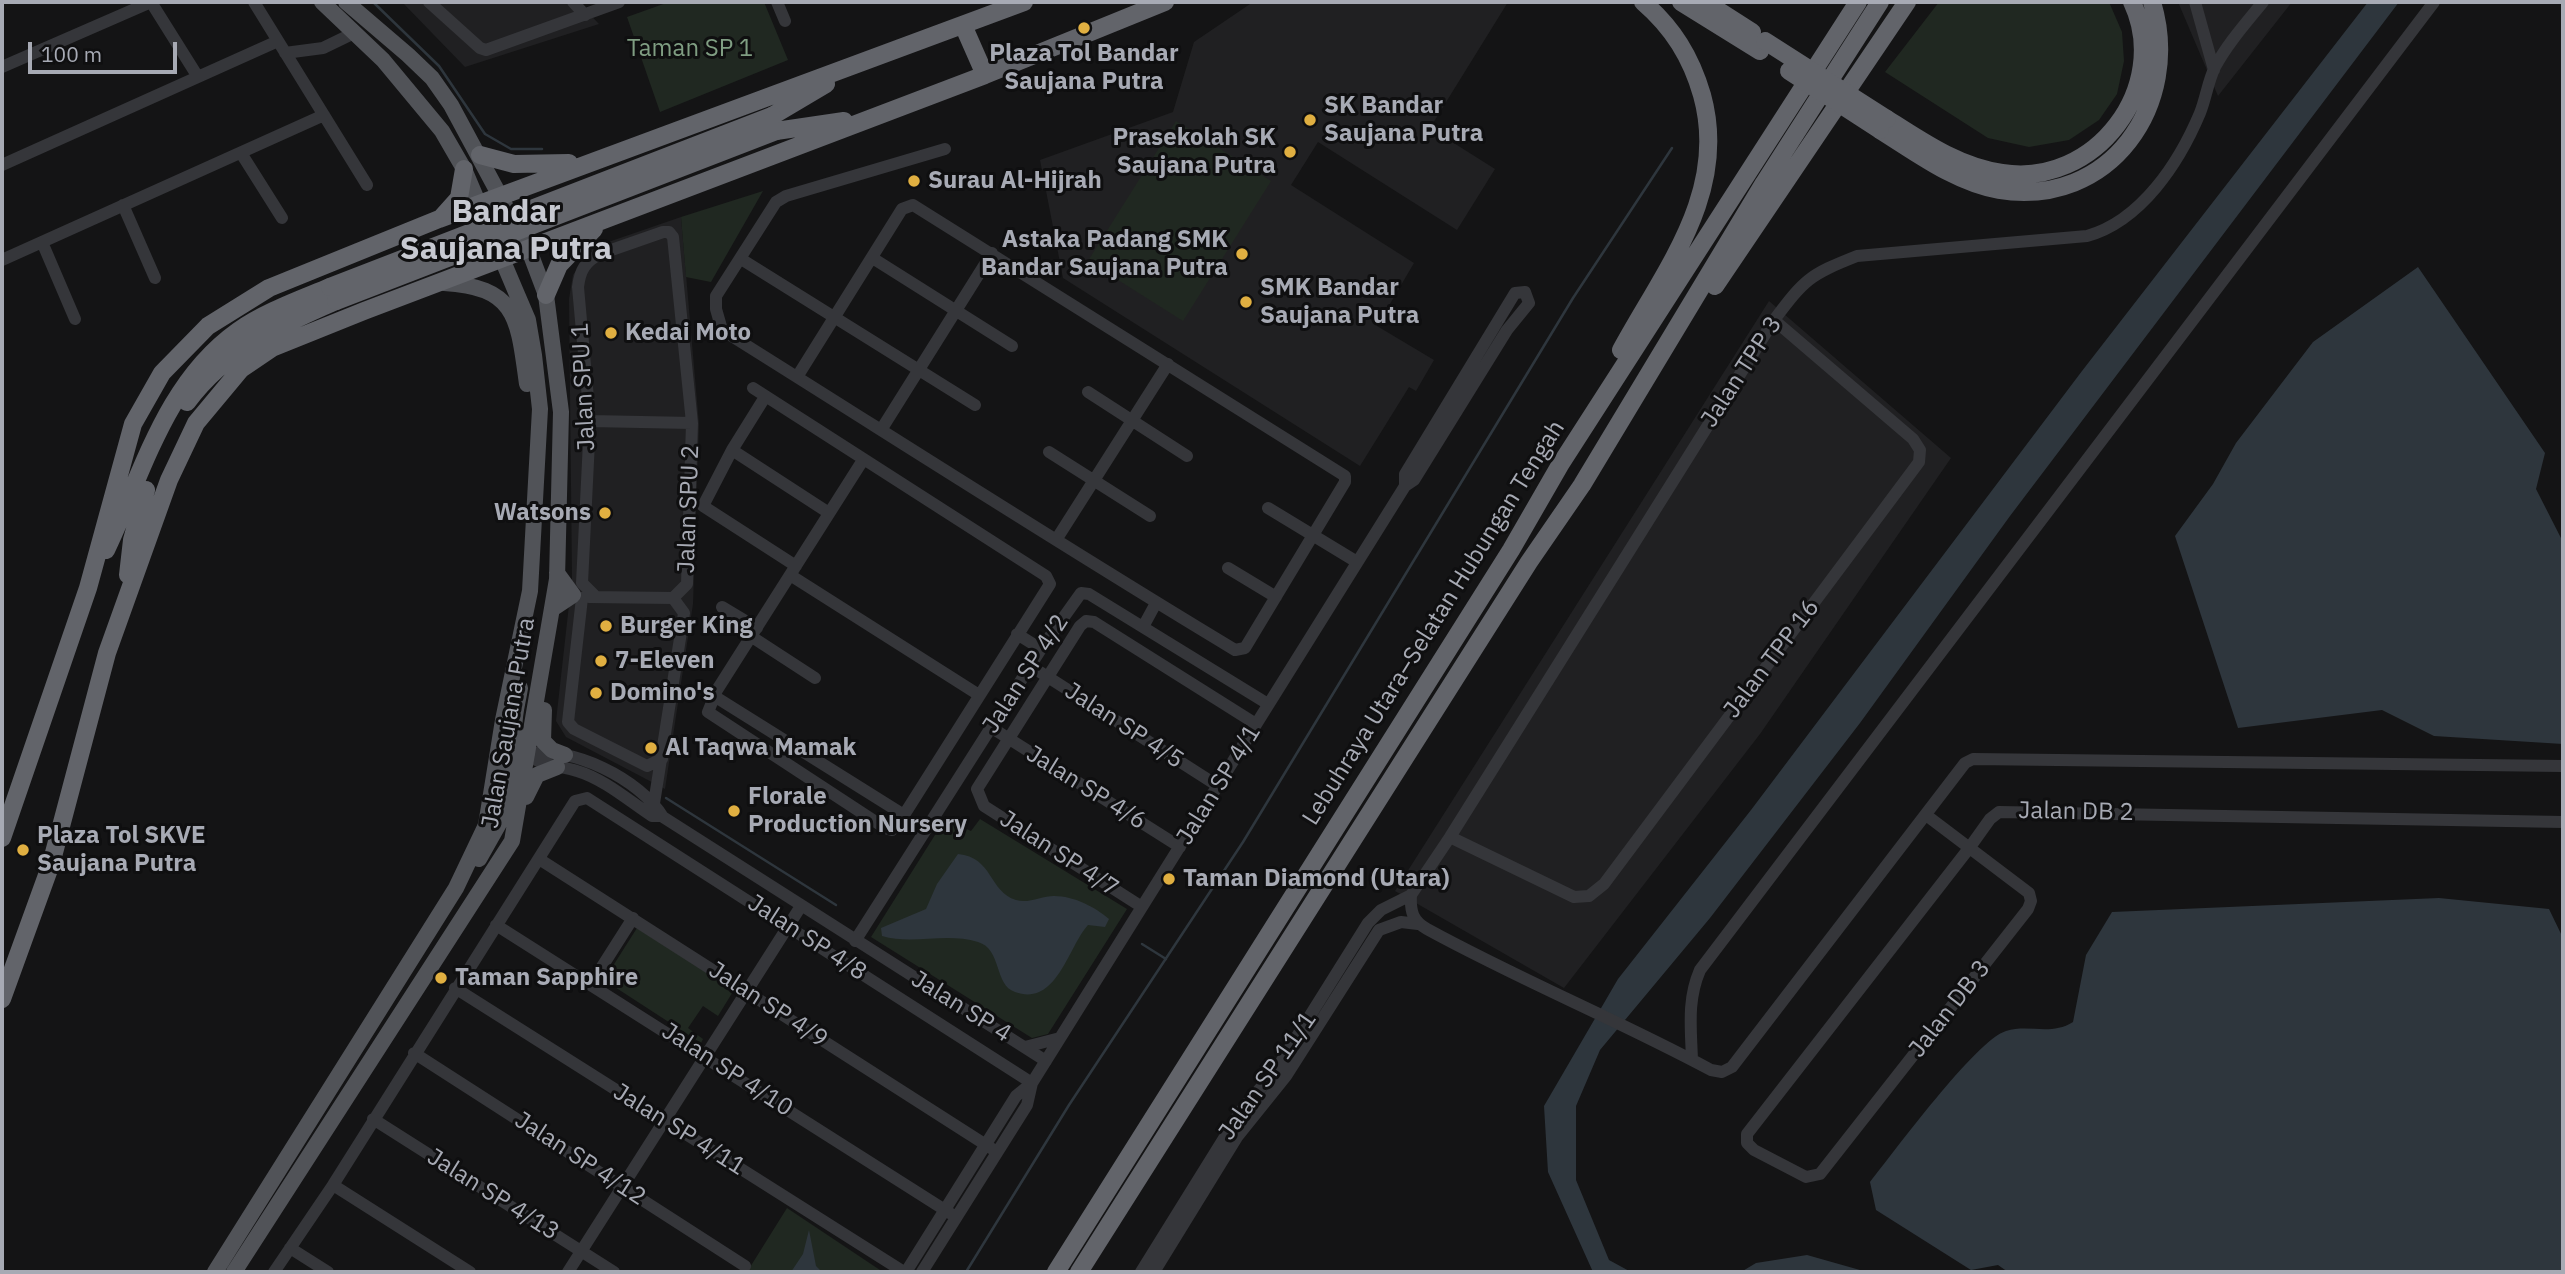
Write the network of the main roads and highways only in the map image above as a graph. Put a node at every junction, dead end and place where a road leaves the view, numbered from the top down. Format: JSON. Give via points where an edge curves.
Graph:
{"nodes":[{"id":1,"x":322,"y":2,"type":"edge"},
{"id":2,"x":346,"y":2,"type":"edge"},
{"id":3,"x":1024,"y":2,"type":"edge"},
{"id":4,"x":1165,"y":2,"type":"edge"},
{"id":5,"x":1643,"y":2,"type":"edge"},
{"id":6,"x":1681,"y":2,"type":"edge"},
{"id":7,"x":1704,"y":2,"type":"edge"},
{"id":8,"x":1858,"y":2,"type":"edge"},
{"id":9,"x":1880,"y":2,"type":"edge"},
{"id":10,"x":1907,"y":2,"type":"edge"},
{"id":11,"x":2132,"y":2,"type":"edge"},
{"id":12,"x":2152,"y":2,"type":"edge"},
{"id":13,"x":963,"y":25,"type":"junction"},
{"id":14,"x":1763,"y":46,"type":"junction"},
{"id":15,"x":859,"y":63,"type":"junction"},
{"id":16,"x":985,"y":75,"type":"junction"},
{"id":17,"x":878,"y":115,"type":"junction"},
{"id":18,"x":774,"y":124,"type":"junction"},
{"id":19,"x":1883,"y":125,"type":"junction"},
{"id":20,"x":480,"y":155,"type":"junction"},
{"id":21,"x":597,"y":160,"type":"junction"},
{"id":22,"x":464,"y":169,"type":"junction"},
{"id":23,"x":501,"y":196,"type":"junction"},
{"id":24,"x":478,"y":204,"type":"junction"},
{"id":25,"x":439,"y":219,"type":"junction"},
{"id":26,"x":601,"y":222,"type":"junction"},
{"id":27,"x":529,"y":250,"type":"junction"},
{"id":28,"x":502,"y":260,"type":"junction"},
{"id":29,"x":444,"y":283,"type":"junction"},
{"id":30,"x":333,"y":294,"type":"junction"},
{"id":31,"x":546,"y":295,"type":"junction"},
{"id":32,"x":539,"y":437,"type":"junction"},
{"id":33,"x":1560,"y":465,"type":"junction"},
{"id":34,"x":1582,"y":485,"type":"junction"},
{"id":35,"x":557,"y":573,"type":"junction"},
{"id":36,"x":88,"y":588,"type":"junction"},
{"id":37,"x":530,"y":591,"type":"junction"},
{"id":38,"x":124,"y":604,"type":"junction"},
{"id":39,"x":552,"y":615,"type":"junction"},
{"id":40,"x":527,"y":754,"type":"junction"},
{"id":41,"x":516,"y":827,"type":"junction"},
{"id":42,"x":2,"y":838,"type":"edge"},
{"id":43,"x":456,"y":888,"type":"junction"},
{"id":44,"x":2,"y":999,"type":"edge"},
{"id":45,"x":215,"y":1272,"type":"edge"},
{"id":46,"x":233,"y":1272,"type":"edge"},
{"id":47,"x":1056,"y":1272,"type":"edge"},
{"id":48,"x":1079,"y":1272,"type":"edge"}],
"edges":[{"from":1,"to":22,"type":"main road","name":"Jalan Saujana Putra","via":[[418,100]]},
{"from":2,"to":20,"type":"main road","name":"Jalan Saujana Putra","via":[[432,78]]},
{"from":3,"to":13,"type":"highway"},
{"from":4,"to":16,"type":"highway"},
{"from":5,"to":33,"type":"highway","via":[[1675,34],[1689,57],[1704,103],[1709,158],[1696,211],[1674,257]]},
{"from":6,"to":14,"type":"highway"},
{"from":7,"to":14,"type":"highway"},
{"from":8,"to":33,"type":"highway","name":"Lebuhraya Utara–Selatan Hubungan Tengah"},
{"from":9,"to":34,"type":"highway","name":"Lebuhraya Utara–Selatan Hubungan Tengah","via":[[1764,183]]},
{"from":10,"to":34,"type":"highway"},
{"from":11,"to":19,"type":"highway","via":[[2144,51],[2136,91],[2115,130],[2077,160],[2043,173],[2003,174],[1953,158]]},
{"from":12,"to":19,"type":"highway","via":[[2162,51],[2154,97],[2130,140],[2092,173],[2046,189],[1996,190],[1942,169]]},
{"from":13,"to":15,"type":"highway"},
{"from":13,"to":16,"type":"highway"},
{"from":14,"to":19,"type":"highway","bridge":true},
{"from":15,"to":18,"type":"highway"},
{"from":15,"to":21,"type":"highway"},
{"from":16,"to":17,"type":"highway"},
{"from":17,"to":18,"type":"highway"},
{"from":17,"to":26,"type":"highway"},
{"from":18,"to":30,"type":"highway","bridge":true},
{"from":20,"to":21,"type":"highway","via":[[514,164]]},
{"from":20,"to":23,"type":"main road","name":"Jalan Saujana Putra"},
{"from":21,"to":23,"type":"highway"},
{"from":22,"to":24,"type":"main road","name":"Jalan Saujana Putra"},
{"from":22,"to":25,"type":"highway","via":[[459,198]]},
{"from":23,"to":24,"type":"highway"},
{"from":23,"to":27,"type":"main road","name":"Jalan Saujana Putra"},
{"from":24,"to":25,"type":"highway"},
{"from":24,"to":28,"type":"main road","name":"Jalan Saujana Putra"},
{"from":25,"to":36,"type":"highway","via":[[242,303],[177,354],[133,424]]},
{"from":26,"to":27,"type":"highway"},
{"from":26,"to":31,"type":"highway","via":[[559,265]]},
{"from":27,"to":28,"type":"highway"},
{"from":27,"to":31,"type":"main road","name":"Jalan Saujana Putra"},
{"from":28,"to":29,"type":"highway"},
{"from":28,"to":32,"type":"main road","name":"Jalan Saujana Putra","via":[[528,320],[540,409]]},
{"from":29,"to":32,"type":"main road","via":[[493,292],[508,309],[519,334],[531,422]]},
{"from":29,"to":38,"type":"highway","via":[[272,348],[241,369],[196,423],[185,444]]},
{"from":30,"to":36,"type":"highway","via":[[239,331],[192,376],[149,450],[131,500]]},
{"from":30,"to":38,"type":"highway","via":[[222,362],[178,414],[140,505]]},
{"from":31,"to":35,"type":"main road","name":"Jalan Saujana Putra","via":[[561,412]]},
{"from":32,"to":37,"type":"main road","name":"Jalan Saujana Putra"},
{"from":33,"to":47,"type":"highway","name":"Lebuhraya Utara–Selatan Hubungan Tengah"},
{"from":34,"to":48,"type":"highway","name":"Lebuhraya Utara–Selatan Hubungan Tengah"},
{"from":35,"to":39,"type":"main road","name":"Jalan Saujana Putra"},
{"from":35,"to":39,"type":"main road","via":[[582,594]]},
{"from":36,"to":42,"type":"highway"},
{"from":37,"to":40,"type":"main road","via":[[533,615],[514,733]]},
{"from":37,"to":43,"type":"main road","name":"Jalan Saujana Putra","via":[[486,825]]},
{"from":38,"to":44,"type":"highway","via":[[51,864]]},
{"from":39,"to":40,"type":"main road","name":"Jalan Saujana Putra"},
{"from":39,"to":41,"type":"main road","via":[[543,741],[561,761],[531,783]]},
{"from":40,"to":41,"type":"main road","name":"Jalan Saujana Putra"},
{"from":40,"to":43,"type":"main road","via":[[511,761],[496,833]]},
{"from":41,"to":46,"type":"main road","name":"Jalan Saujana Putra","via":[[505,854]]},
{"from":43,"to":45,"type":"main road","name":"Jalan Saujana Putra"}]}
